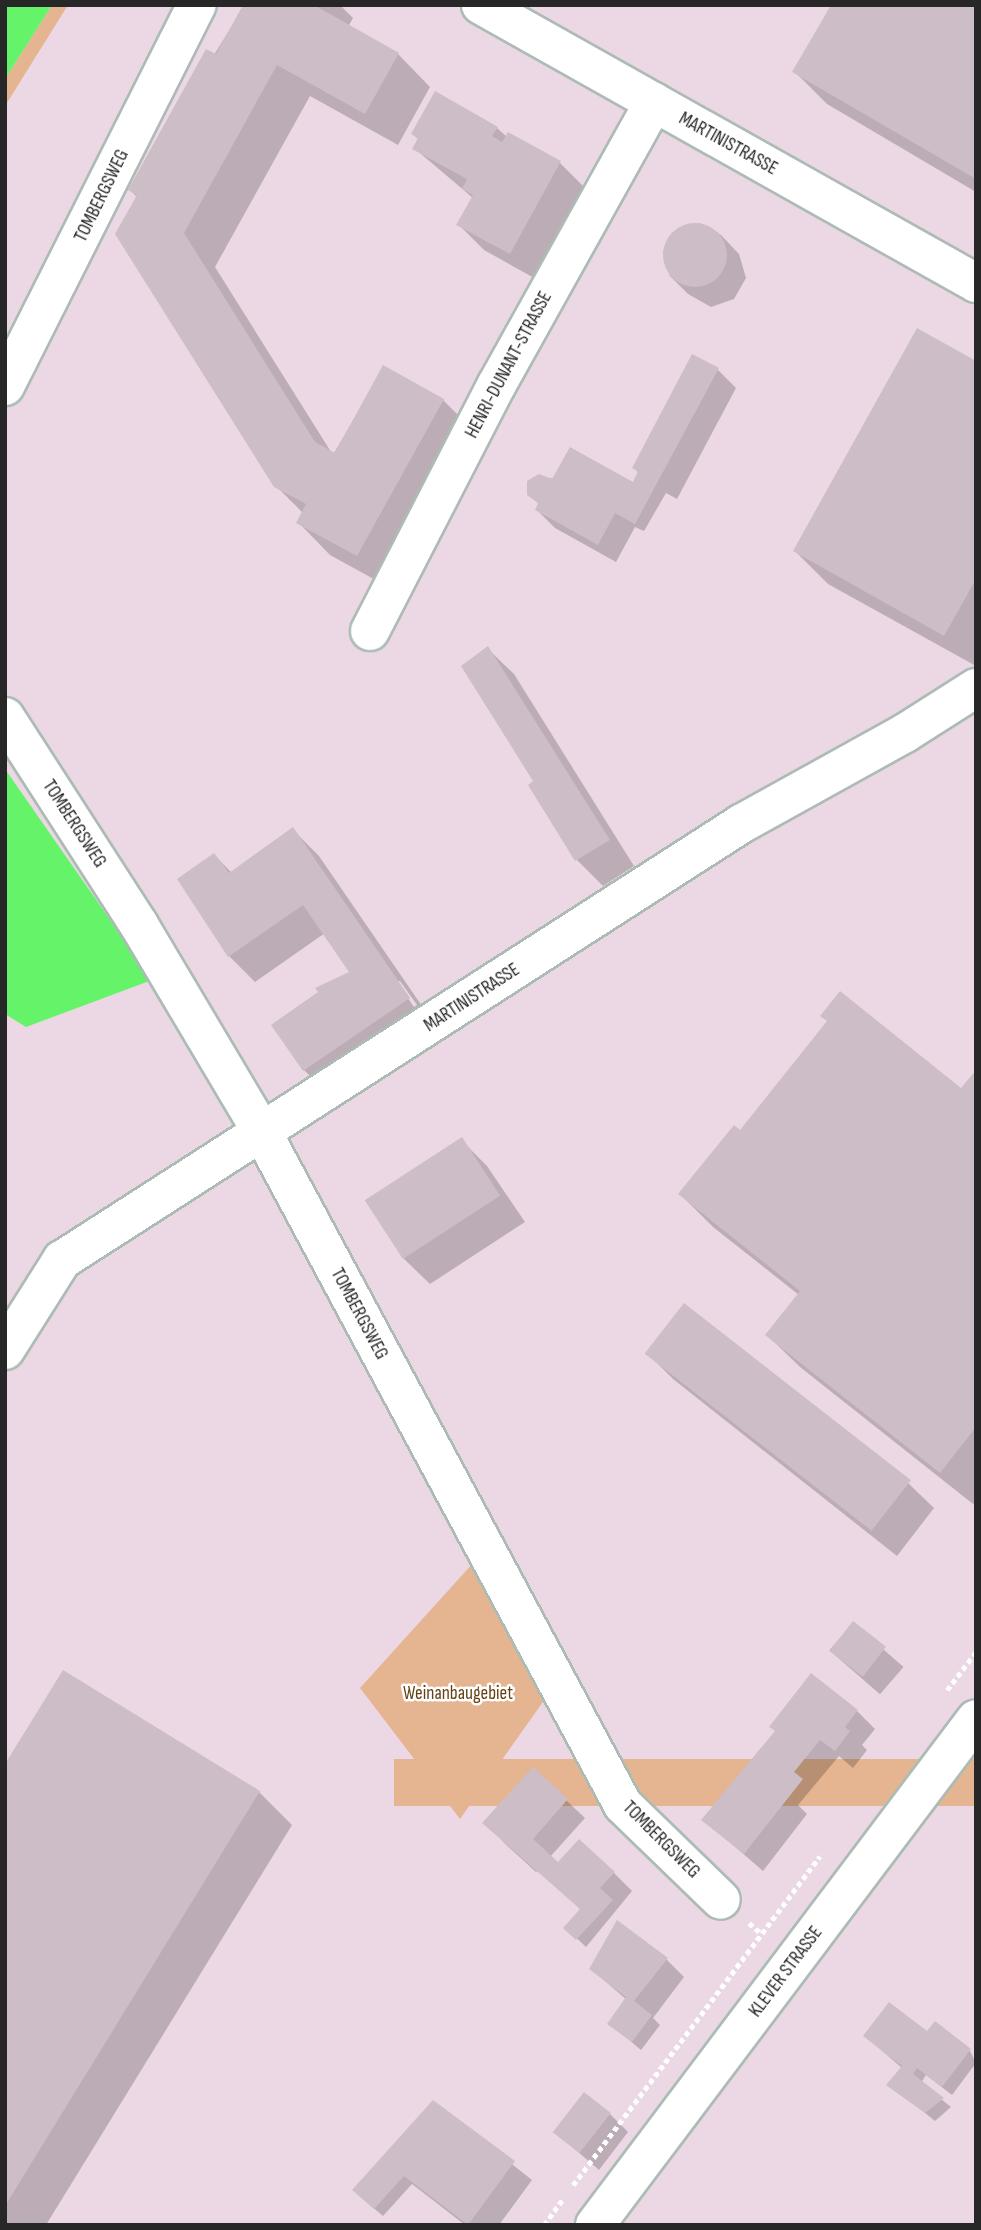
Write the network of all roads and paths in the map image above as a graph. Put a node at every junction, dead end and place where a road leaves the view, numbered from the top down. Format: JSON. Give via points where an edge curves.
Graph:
{"nodes":[{"id":1,"x":197,"y":5,"type":"edge"},
{"id":2,"x":481,"y":5,"type":"edge"},
{"id":3,"x":654,"y":102,"type":"junction"},
{"id":4,"x":976,"y":283,"type":"edge"},
{"id":5,"x":5,"y":386,"type":"edge"},
{"id":6,"x":370,"y":631,"type":"dead end"},
{"id":7,"x":976,"y":688,"type":"edge"},
{"id":8,"x":5,"y":717,"type":"edge"},
{"id":9,"x":263,"y":1134,"type":"junction"},
{"id":10,"x":5,"y":1350,"type":"edge"},
{"id":11,"x":976,"y":1719,"type":"edge"},
{"id":12,"x":721,"y":1900,"type":"dead end"},
{"id":13,"x":761,"y":1933,"type":"dead end"},
{"id":14,"x":544,"y":2225,"type":"edge"},
{"id":15,"x":595,"y":2225,"type":"edge"}],
"edges":[{"from":1,"to":5,"type":"street","name":"TOMBERGSWEG"},
{"from":2,"to":3,"type":"street","name":"MARTINISTRASSE"},
{"from":3,"to":4,"type":"street","name":"MARTINISTRASSE"},
{"from":3,"to":6,"type":"street","name":"HENRI-DUNANT-STRASSE","via":[[496,386]]},
{"from":7,"to":9,"type":"street","name":"MARTINISTRASSE","via":[[741,824]]},
{"from":8,"to":9,"type":"street","name":"TOMBERGSWEG","via":[[139,925]]},
{"from":9,"to":10,"type":"street","name":"MARTINISTRASSE","via":[[62,1261]]},
{"from":9,"to":12,"type":"street","name":"TOMBERGSWEG","via":[[623,1805]]},
{"from":11,"to":15,"type":"street","name":"KLEVER STRASSE"},
{"from":13,"to":14,"type":"path"}]}
